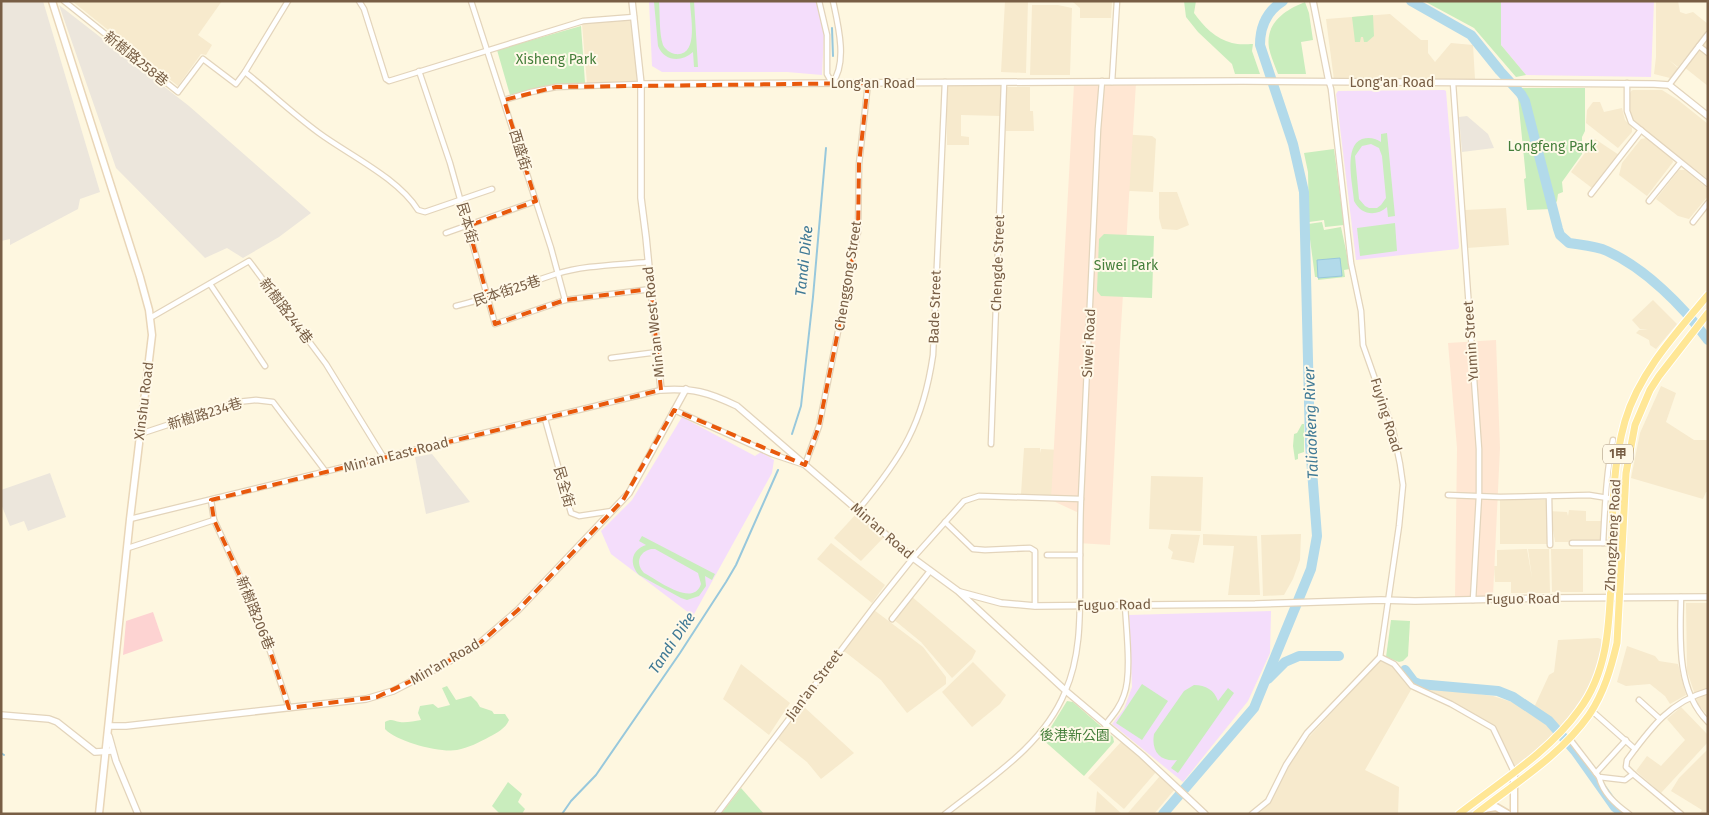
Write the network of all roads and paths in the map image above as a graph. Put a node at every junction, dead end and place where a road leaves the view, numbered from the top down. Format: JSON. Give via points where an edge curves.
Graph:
{"nodes":[{"id":1,"x":52,"y":1,"type":"edge"},
{"id":2,"x":64,"y":1,"type":"edge"},
{"id":3,"x":288,"y":1,"type":"edge"},
{"id":4,"x":359,"y":1,"type":"edge"},
{"id":5,"x":471,"y":1,"type":"edge"},
{"id":6,"x":632,"y":1,"type":"edge"},
{"id":7,"x":819,"y":1,"type":"edge"},
{"id":8,"x":834,"y":1,"type":"edge"},
{"id":9,"x":1117,"y":1,"type":"edge"},
{"id":10,"x":1314,"y":2,"type":"edge"},
{"id":11,"x":634,"y":17,"type":"junction"},
{"id":12,"x":1708,"y":34,"type":"edge"},
{"id":13,"x":1699,"y":46,"type":"junction"},
{"id":14,"x":486,"y":50,"type":"junction"},
{"id":15,"x":1708,"y":52,"type":"edge"},
{"id":16,"x":419,"y":71,"type":"junction"},
{"id":17,"x":245,"y":72,"type":"junction"},
{"id":18,"x":945,"y":82,"type":"junction"},
{"id":19,"x":1004,"y":82,"type":"junction"},
{"id":20,"x":1102,"y":82,"type":"junction"},
{"id":21,"x":1112,"y":82,"type":"junction"},
{"id":22,"x":1329,"y":82,"type":"junction"},
{"id":23,"x":832,"y":83,"type":"junction"},
{"id":24,"x":868,"y":83,"type":"junction"},
{"id":25,"x":1453,"y":83,"type":"junction"},
{"id":26,"x":641,"y":84,"type":"junction"},
{"id":27,"x":1627,"y":84,"type":"junction"},
{"id":28,"x":1669,"y":85,"type":"junction"},
{"id":29,"x":504,"y":100,"type":"junction"},
{"id":30,"x":1708,"y":116,"type":"edge"},
{"id":31,"x":1641,"y":130,"type":"junction"},
{"id":32,"x":1680,"y":162,"type":"junction"},
{"id":33,"x":1708,"y":184,"type":"edge"},
{"id":34,"x":492,"y":189,"type":"dead end"},
{"id":35,"x":1591,"y":194,"type":"dead end"},
{"id":36,"x":460,"y":200,"type":"junction"},
{"id":37,"x":536,"y":200,"type":"junction"},
{"id":38,"x":1649,"y":201,"type":"dead end"},
{"id":39,"x":1708,"y":203,"type":"edge"},
{"id":40,"x":1693,"y":222,"type":"dead end"},
{"id":41,"x":468,"y":226,"type":"junction"},
{"id":42,"x":446,"y":233,"type":"dead end"},
{"id":43,"x":648,"y":262,"type":"junction"},
{"id":44,"x":558,"y":274,"type":"junction"},
{"id":45,"x":210,"y":284,"type":"junction"},
{"id":46,"x":651,"y":289,"type":"junction"},
{"id":47,"x":1708,"y":295,"type":"edge"},
{"id":48,"x":488,"y":298,"type":"junction"},
{"id":49,"x":565,"y":300,"type":"junction"},
{"id":50,"x":456,"y":306,"type":"dead end"},
{"id":51,"x":1708,"y":313,"type":"edge"},
{"id":52,"x":150,"y":318,"type":"junction"},
{"id":53,"x":658,"y":352,"type":"junction"},
{"id":54,"x":611,"y":358,"type":"dead end"},
{"id":55,"x":265,"y":366,"type":"dead end"},
{"id":56,"x":686,"y":389,"type":"junction"},
{"id":57,"x":661,"y":390,"type":"junction"},
{"id":58,"x":674,"y":410,"type":"junction"},
{"id":59,"x":546,"y":419,"type":"junction"},
{"id":60,"x":1625,"y":422,"type":"junction"},
{"id":61,"x":1634,"y":425,"type":"junction"},
{"id":62,"x":140,"y":434,"type":"junction"},
{"id":63,"x":1613,"y":440,"type":"dead end"},
{"id":64,"x":991,"y":444,"type":"dead end"},
{"id":65,"x":384,"y":458,"type":"junction"},
{"id":66,"x":805,"y":465,"type":"junction"},
{"id":67,"x":326,"y":472,"type":"junction"},
{"id":68,"x":1448,"y":495,"type":"dead end"},
{"id":69,"x":1479,"y":496,"type":"junction"},
{"id":70,"x":1549,"y":496,"type":"junction"},
{"id":71,"x":1605,"y":498,"type":"junction"},
{"id":72,"x":1082,"y":499,"type":"junction"},
{"id":73,"x":1614,"y":499,"type":"junction"},
{"id":74,"x":211,"y":500,"type":"junction"},
{"id":75,"x":613,"y":510,"type":"junction"},
{"id":76,"x":858,"y":510,"type":"junction"},
{"id":77,"x":130,"y":519,"type":"junction"},
{"id":78,"x":214,"y":520,"type":"junction"},
{"id":79,"x":945,"y":522,"type":"junction"},
{"id":80,"x":1603,"y":543,"type":"junction"},
{"id":81,"x":1612,"y":543,"type":"junction"},
{"id":82,"x":1572,"y":544,"type":"dead end"},
{"id":83,"x":1550,"y":545,"type":"dead end"},
{"id":84,"x":128,"y":548,"type":"junction"},
{"id":85,"x":1048,"y":555,"type":"dead end"},
{"id":86,"x":1080,"y":555,"type":"junction"},
{"id":87,"x":913,"y":558,"type":"junction"},
{"id":88,"x":930,"y":571,"type":"junction"},
{"id":89,"x":958,"y":591,"type":"junction"},
{"id":90,"x":1610,"y":597,"type":"junction"},
{"id":91,"x":1620,"y":597,"type":"junction"},
{"id":92,"x":1681,"y":597,"type":"junction"},
{"id":93,"x":1708,"y":597,"type":"edge"},
{"id":94,"x":1473,"y":600,"type":"junction"},
{"id":95,"x":1388,"y":601,"type":"junction"},
{"id":96,"x":1125,"y":604,"type":"junction"},
{"id":97,"x":1080,"y":605,"type":"junction"},
{"id":98,"x":1035,"y":606,"type":"junction"},
{"id":99,"x":892,"y":619,"type":"dead end"},
{"id":100,"x":1380,"y":657,"type":"junction"},
{"id":101,"x":1066,"y":691,"type":"junction"},
{"id":102,"x":1708,"y":691,"type":"edge"},
{"id":103,"x":1691,"y":696,"type":"junction"},
{"id":104,"x":1639,"y":700,"type":"dead end"},
{"id":105,"x":289,"y":708,"type":"junction"},
{"id":106,"x":1592,"y":710,"type":"junction"},
{"id":107,"x":1,"y":715,"type":"edge"},
{"id":108,"x":1660,"y":719,"type":"junction"},
{"id":109,"x":1708,"y":722,"type":"edge"},
{"id":110,"x":1105,"y":725,"type":"junction"},
{"id":111,"x":109,"y":726,"type":"junction"},
{"id":112,"x":1569,"y":738,"type":"junction"},
{"id":113,"x":1626,"y":740,"type":"junction"},
{"id":114,"x":1635,"y":749,"type":"junction"},
{"id":115,"x":109,"y":752,"type":"junction"},
{"id":116,"x":1514,"y":772,"type":"junction"},
{"id":117,"x":1633,"y":774,"type":"junction"},
{"id":118,"x":1597,"y":775,"type":"junction"},
{"id":119,"x":1514,"y":786,"type":"junction"},
{"id":120,"x":1203,"y":812,"type":"edge"},
{"id":121,"x":1478,"y":812,"type":"edge"},
{"id":122,"x":99,"y":814,"type":"edge"},
{"id":123,"x":138,"y":814,"type":"edge"},
{"id":124,"x":717,"y":814,"type":"edge"},
{"id":125,"x":945,"y":814,"type":"edge"},
{"id":126,"x":1252,"y":814,"type":"edge"},
{"id":127,"x":1459,"y":814,"type":"edge"},
{"id":128,"x":1508,"y":814,"type":"edge"},
{"id":129,"x":1514,"y":814,"type":"edge"},
{"id":130,"x":1629,"y":814,"type":"edge"},
{"id":131,"x":1681,"y":814,"type":"edge"}],
"edges":[{"from":1,"to":52,"type":"main road","name":"Xinshu Road","via":[[140,277]]},
{"from":2,"to":17,"type":"street","name":"新樹路258巷","via":[[178,92],[203,59],[236,84]]},
{"from":3,"to":17,"type":"street"},
{"from":4,"to":16,"type":"street","via":[[386,79],[389,81]]},
{"from":5,"to":14,"type":"street","name":"西盛街"},
{"from":6,"to":11,"type":"street","name":"Min'an West Road"},
{"from":7,"to":23,"type":"street","via":[[827,35],[827,74]]},
{"from":8,"to":23,"type":"street","via":[[840,36],[838,75]]},
{"from":9,"to":21,"type":"street"},
{"from":10,"to":22,"type":"street","name":"Fuying Road"},
{"from":11,"to":14,"type":"street","via":[[583,21]]},
{"from":11,"to":26,"type":"street","name":"Min'an West Road"},
{"from":12,"to":13,"type":"street"},
{"from":13,"to":15,"type":"street"},
{"from":13,"to":28,"type":"street"},
{"from":14,"to":16,"type":"street"},
{"from":14,"to":29,"type":"street","name":"西盛街"},
{"from":16,"to":36,"type":"street","name":"民本街"},
{"from":17,"to":36,"type":"street","via":[[318,132],[388,180],[418,210],[425,212]]},
{"from":18,"to":19,"type":"street","name":"Long'an Road"},
{"from":18,"to":24,"type":"street","name":"Long'an Road"},
{"from":18,"to":76,"type":"street","name":"Bade Street","via":[[929,384],[921,411],[901,454]]},
{"from":19,"to":20,"type":"street","name":"Long'an Road"},
{"from":19,"to":64,"type":"street","name":"Chengde Street"},
{"from":20,"to":21,"type":"street","name":"Long'an Road"},
{"from":20,"to":72,"type":"street","name":"Siwei Road"},
{"from":21,"to":22,"type":"street","name":"Long'an Road"},
{"from":22,"to":25,"type":"street","name":"Long'an Road"},
{"from":22,"to":95,"type":"street","name":"Fuying Road","via":[[1363,345],[1393,430],[1403,485]]},
{"from":23,"to":24,"type":"street","name":"Long'an Road"},
{"from":23,"to":26,"type":"street","name":"Long'an Road"},
{"from":24,"to":66,"type":"street","name":"Chenggong Street","via":[[859,164],[858,232],[819,426]]},
{"from":25,"to":27,"type":"street","name":"Long'an Road"},
{"from":25,"to":69,"type":"street","name":"Yumin Street","via":[[1479,450]]},
{"from":26,"to":29,"type":"street","name":"Long'an Road","via":[[556,87]]},
{"from":26,"to":43,"type":"street","name":"Min'an West Road","via":[[641,198]]},
{"from":27,"to":28,"type":"street"},
{"from":27,"to":31,"type":"street","via":[[1628,117]]},
{"from":28,"to":30,"type":"street"},
{"from":29,"to":37,"type":"street","name":"西盛街"},
{"from":31,"to":32,"type":"street"},
{"from":31,"to":35,"type":"street"},
{"from":32,"to":33,"type":"street"},
{"from":32,"to":38,"type":"street"},
{"from":34,"to":36,"type":"street"},
{"from":36,"to":41,"type":"street","name":"民本街"},
{"from":37,"to":41,"type":"street"},
{"from":37,"to":44,"type":"street","name":"西盛街"},
{"from":39,"to":40,"type":"street"},
{"from":41,"to":42,"type":"street"},
{"from":41,"to":48,"type":"street","name":"民本街"},
{"from":43,"to":44,"type":"street","name":"民本街25巷"},
{"from":43,"to":46,"type":"street","name":"Min'an West Road"},
{"from":44,"to":48,"type":"street","name":"民本街25巷"},
{"from":44,"to":49,"type":"street","name":"西盛街"},
{"from":45,"to":52,"type":"street","name":"新樹路244巷"},
{"from":45,"to":55,"type":"street"},
{"from":45,"to":65,"type":"street","name":"新樹路244巷","via":[[249,261],[326,364]]},
{"from":46,"to":49,"type":"street"},
{"from":46,"to":53,"type":"street","name":"Min'an West Road"},
{"from":47,"to":60,"type":"main road","name":"Zhongzheng Road","number":"1甲","via":[[1651,368]]},
{"from":48,"to":49,"type":"street","name":"民本街","via":[[495,324]]},
{"from":48,"to":50,"type":"street","name":"民本街25巷"},
{"from":51,"to":61,"type":"main road","name":"Zhongzheng Road","number":"1甲","via":[[1665,366]]},
{"from":52,"to":62,"type":"main road","name":"Xinshu Road","via":[[152,335]]},
{"from":53,"to":54,"type":"street"},
{"from":53,"to":57,"type":"street","name":"Min'an West Road"},
{"from":56,"to":57,"type":"street","name":"Min'an West Road"},
{"from":56,"to":58,"type":"street","name":"Min'an Road"},
{"from":56,"to":66,"type":"street","name":"Min'an West Road","via":[[717,396],[737,406]]},
{"from":57,"to":59,"type":"street","name":"Min'an East Road"},
{"from":58,"to":66,"type":"street","name":"Min'an Road","via":[[772,454]]},
{"from":58,"to":75,"type":"street","name":"Min'an Road","via":[[629,493]]},
{"from":59,"to":65,"type":"street","name":"Min'an East Road"},
{"from":59,"to":75,"type":"street","name":"民全街","via":[[571,513],[579,516]]},
{"from":60,"to":61,"type":"main road"},
{"from":60,"to":73,"type":"main road","name":"Zhongzheng Road","number":"1甲","via":[[1616,467]]},
{"from":61,"to":91,"type":"main road","name":"Zhongzheng Road","number":"1甲","via":[[1626,473]]},
{"from":62,"to":67,"type":"street","name":"新樹路234巷","via":[[237,402],[273,402]]},
{"from":62,"to":77,"type":"main road","name":"Xinshu Road"},
{"from":63,"to":71,"type":"street"},
{"from":65,"to":67,"type":"street","name":"Min'an East Road"},
{"from":66,"to":76,"type":"street","name":"Min'an Road"},
{"from":67,"to":74,"type":"street","name":"Min'an East Road"},
{"from":68,"to":69,"type":"street"},
{"from":69,"to":70,"type":"street"},
{"from":69,"to":94,"type":"street","name":"Yumin Street"},
{"from":70,"to":71,"type":"street"},
{"from":70,"to":83,"type":"street"},
{"from":71,"to":73,"type":"street"},
{"from":71,"to":80,"type":"street"},
{"from":72,"to":79,"type":"street","name":"Jian'an Street","via":[[972,497],[964,501]]},
{"from":72,"to":86,"type":"street","name":"Siwei Road"},
{"from":73,"to":81,"type":"main road","name":"Zhongzheng Road","number":"1甲"},
{"from":74,"to":77,"type":"street","name":"Min'an East Road"},
{"from":74,"to":78,"type":"street","name":"新樹路206巷"},
{"from":75,"to":105,"type":"street","name":"Min'an Road","via":[[518,610],[476,646],[377,697]]},
{"from":76,"to":87,"type":"street","name":"Min'an Road"},
{"from":77,"to":84,"type":"main road","name":"Xinshu Road"},
{"from":78,"to":84,"type":"street"},
{"from":78,"to":105,"type":"street","name":"新樹路206巷","via":[[258,615]]},
{"from":79,"to":87,"type":"street","name":"Jian'an Street"},
{"from":79,"to":98,"type":"street","via":[[974,549],[1030,548],[1035,553]]},
{"from":80,"to":81,"type":"street"},
{"from":80,"to":82,"type":"street"},
{"from":81,"to":90,"type":"main road","name":"Zhongzheng Road","number":"1甲"},
{"from":84,"to":111,"type":"main road","name":"Xinshu Road"},
{"from":85,"to":86,"type":"street"},
{"from":86,"to":97,"type":"street","name":"Siwei Road"},
{"from":87,"to":88,"type":"street","name":"Min'an Road"},
{"from":87,"to":124,"type":"street","name":"Jian'an Street"},
{"from":88,"to":89,"type":"street","name":"Min'an Road"},
{"from":88,"to":99,"type":"street"},
{"from":89,"to":98,"type":"street","name":"Fuguo Road","via":[[986,600]]},
{"from":89,"to":101,"type":"street","name":"Min'an Road"},
{"from":90,"to":91,"type":"street","name":"Fuguo Road"},
{"from":90,"to":94,"type":"street","name":"Fuguo Road"},
{"from":90,"to":116,"type":"main road","name":"Zhongzheng Road","number":"1甲","via":[[1607,645],[1596,679],[1580,710],[1545,748]]},
{"from":91,"to":92,"type":"street","name":"Fuguo Road"},
{"from":91,"to":106,"type":"main road","name":"Zhongzheng Road","number":"1甲","via":[[1617,643],[1611,669]]},
{"from":92,"to":93,"type":"street","name":"Fuguo Road"},
{"from":92,"to":103,"type":"street","via":[[1683,667]]},
{"from":94,"to":95,"type":"street","name":"Fuguo Road"},
{"from":95,"to":96,"type":"street","name":"Fuguo Road"},
{"from":95,"to":100,"type":"street","name":"Fuying Road"},
{"from":96,"to":97,"type":"street","name":"Fuguo Road"},
{"from":96,"to":110,"type":"street","via":[[1125,694]]},
{"from":97,"to":98,"type":"street","name":"Fuguo Road"},
{"from":97,"to":101,"type":"street","name":"Siwei Road","via":[[1075,663]]},
{"from":100,"to":116,"type":"street","via":[[1394,664],[1412,686],[1493,728]]},
{"from":100,"to":126,"type":"street","via":[[1307,733],[1286,765],[1268,802]]},
{"from":101,"to":110,"type":"street","name":"Min'an Road"},
{"from":101,"to":125,"type":"street","name":"Siwei Road","via":[[1037,737]]},
{"from":102,"to":103,"type":"street"},
{"from":103,"to":108,"type":"street"},
{"from":103,"to":109,"type":"street"},
{"from":104,"to":108,"type":"street"},
{"from":105,"to":111,"type":"street","name":"Min'an Road"},
{"from":106,"to":112,"type":"main road","name":"Zhongzheng Road","number":"1甲"},
{"from":106,"to":113,"type":"street"},
{"from":107,"to":115,"type":"street","via":[[50,720],[63,725],[95,752]]},
{"from":108,"to":114,"type":"street"},
{"from":110,"to":120,"type":"street","name":"Min'an Road"},
{"from":111,"to":115,"type":"main road","name":"Xinshu Road"},
{"from":112,"to":118,"type":"street"},
{"from":112,"to":119,"type":"main road","number":"1甲"},
{"from":113,"to":114,"type":"street"},
{"from":113,"to":118,"type":"street"},
{"from":114,"to":117,"type":"street","via":[[1626,764]]},
{"from":115,"to":122,"type":"main road","name":"Xinshu Road"},
{"from":115,"to":123,"type":"street"},
{"from":116,"to":119,"type":"main road"},
{"from":116,"to":127,"type":"main road","number":"1甲"},
{"from":117,"to":118,"type":"street","via":[[1625,780]]},
{"from":117,"to":131,"type":"street"},
{"from":118,"to":130,"type":"street","via":[[1611,799]]},
{"from":119,"to":121,"type":"main road","number":"1甲"},
{"from":119,"to":129,"type":"main road"},
{"from":121,"to":128,"type":"main road","via":[[1496,807]]}]}
